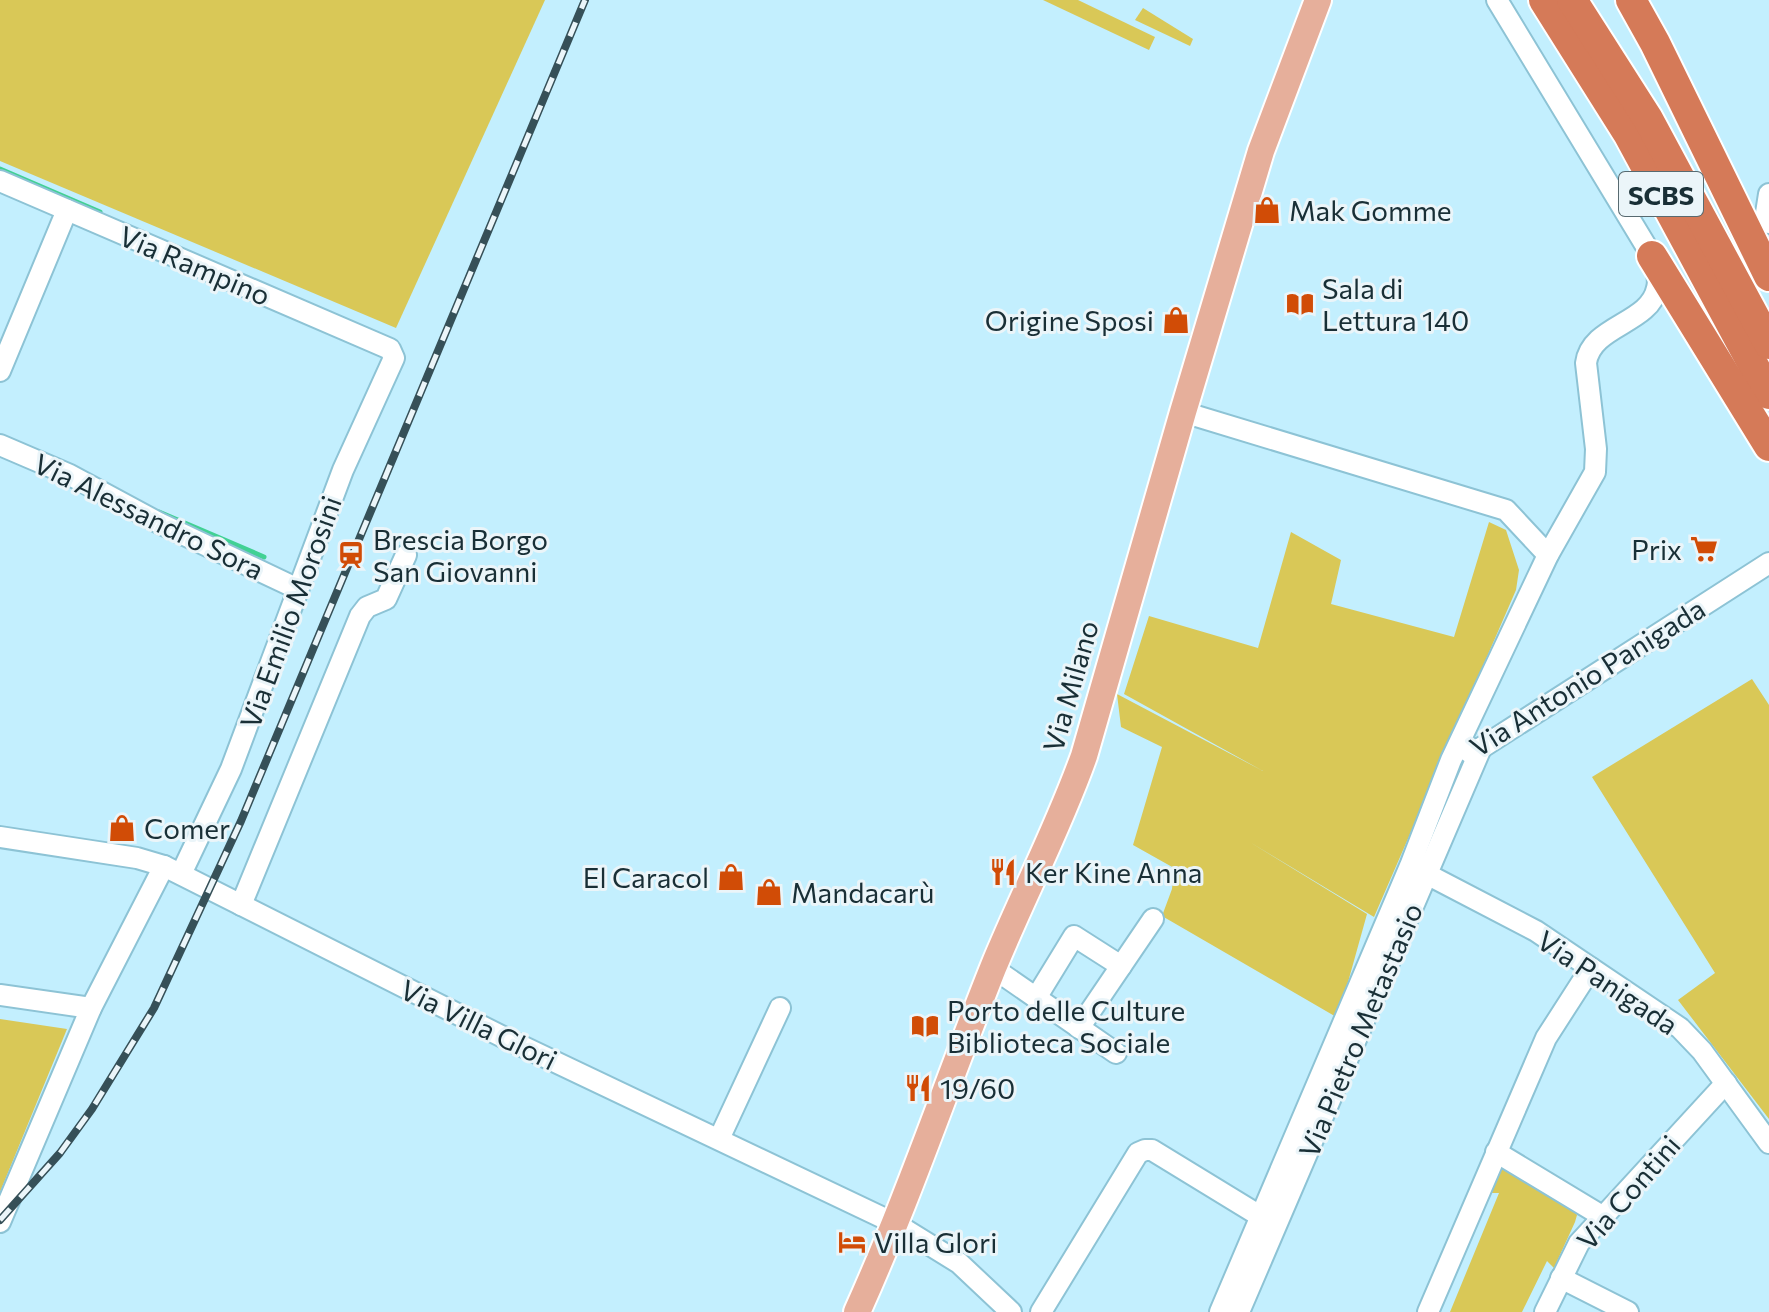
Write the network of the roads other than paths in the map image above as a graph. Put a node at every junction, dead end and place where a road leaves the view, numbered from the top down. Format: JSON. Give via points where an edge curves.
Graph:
{"nodes":[{"id":1,"x":1318,"y":0,"type":"edge"},
{"id":2,"x":1497,"y":0,"type":"edge"},
{"id":3,"x":1544,"y":0,"type":"edge"},
{"id":4,"x":1572,"y":0,"type":"edge"},
{"id":5,"x":1631,"y":0,"type":"edge"},
{"id":6,"x":0,"y":181,"type":"edge"},
{"id":7,"x":1769,"y":194,"type":"edge"},
{"id":8,"x":67,"y":210,"type":"junction"},
{"id":9,"x":1769,"y":223,"type":"edge"},
{"id":10,"x":1652,"y":256,"type":"junction"},
{"id":11,"x":1769,"y":276,"type":"edge"},
{"id":12,"x":1769,"y":344,"type":"edge"},
{"id":13,"x":390,"y":349,"type":"joint"},
{"id":14,"x":0,"y":371,"type":"edge"},
{"id":15,"x":1769,"y":394,"type":"edge"},
{"id":16,"x":1183,"y":412,"type":"junction"},
{"id":17,"x":0,"y":445,"type":"edge"},
{"id":18,"x":1769,"y":446,"type":"edge"},
{"id":19,"x":406,"y":555,"type":"dead end"},
{"id":20,"x":1548,"y":555,"type":"junction"},
{"id":21,"x":1769,"y":563,"type":"edge"},
{"id":22,"x":298,"y":589,"type":"junction"},
{"id":23,"x":1481,"y":748,"type":"junction"},
{"id":24,"x":1451,"y":760,"type":"junction"},
{"id":25,"x":0,"y":837,"type":"edge"},
{"id":26,"x":173,"y":870,"type":"junction"},
{"id":27,"x":1418,"y":870,"type":"junction"},
{"id":28,"x":241,"y":905,"type":"junction"},
{"id":29,"x":1153,"y":919,"type":"dead end"},
{"id":30,"x":1121,"y":966,"type":"junction"},
{"id":31,"x":993,"y":968,"type":"junction"},
{"id":32,"x":1591,"y":968,"type":"junction"},
{"id":33,"x":0,"y":995,"type":"edge"},
{"id":34,"x":1036,"y":998,"type":"junction"},
{"id":35,"x":91,"y":1008,"type":"junction"},
{"id":36,"x":780,"y":1008,"type":"dead end"},
{"id":37,"x":1079,"y":1028,"type":"junction"},
{"id":38,"x":1116,"y":1053,"type":"dead end"},
{"id":39,"x":1726,"y":1083,"type":"junction"},
{"id":40,"x":719,"y":1139,"type":"junction"},
{"id":41,"x":1769,"y":1143,"type":"edge"},
{"id":42,"x":1496,"y":1152,"type":"junction"},
{"id":43,"x":1260,"y":1216,"type":"junction"},
{"id":44,"x":1602,"y":1216,"type":"junction"},
{"id":45,"x":0,"y":1222,"type":"edge"},
{"id":46,"x":896,"y":1224,"type":"junction"},
{"id":47,"x":1561,"y":1278,"type":"junction"},
{"id":48,"x":857,"y":1312,"type":"edge"},
{"id":49,"x":1011,"y":1312,"type":"edge"},
{"id":50,"x":1041,"y":1312,"type":"edge"},
{"id":51,"x":1220,"y":1312,"type":"edge"},
{"id":52,"x":1239,"y":1312,"type":"edge"},
{"id":53,"x":1428,"y":1312,"type":"edge"},
{"id":54,"x":1545,"y":1312,"type":"edge"},
{"id":55,"x":1628,"y":1312,"type":"edge"}],
"edges":[{"from":1,"to":16,"type":"main road","name":"Via Milano","via":[[1261,151]]},
{"from":2,"to":10,"type":"street"},
{"from":3,"to":15,"type":"highway","number":"SCBS","via":[[1629,135]]},
{"from":4,"to":12,"type":"highway","number":"SCBS","via":[[1648,119]]},
{"from":5,"to":11,"type":"highway"},
{"from":6,"to":8,"type":"street","name":"Via Rampino"},
{"from":7,"to":9,"type":"street"},
{"from":8,"to":13,"type":"street","name":"Via Rampino"},
{"from":8,"to":14,"type":"street"},
{"from":10,"to":18,"type":"highway"},
{"from":10,"to":20,"type":"street","via":[[1658,287],[1653,298],[1588,351],[1595,472]]},
{"from":13,"to":22,"type":"street","name":"Via Emilio Morosini","via":[[394,358],[343,470]]},
{"from":16,"to":20,"type":"street","via":[[1506,510]]},
{"from":16,"to":31,"type":"main road","name":"Via Milano","via":[[1084,756]]},
{"from":17,"to":22,"type":"street","name":"Via Alessandro Sora"},
{"from":19,"to":28,"type":"street","via":[[386,599],[360,616]]},
{"from":20,"to":24,"type":"street","name":"Via Antonio Panigada"},
{"from":21,"to":23,"type":"street","name":"Via Antonio Panigada"},
{"from":22,"to":26,"type":"street","name":"Via Emilio Morosini","via":[[231,769]]},
{"from":23,"to":24,"type":"street","name":"Via Antonio Panigada"},
{"from":23,"to":27,"type":"street","name":"Via Pietro Metastasio"},
{"from":24,"to":27,"type":"street","name":"Via Pietro Metastasio"},
{"from":25,"to":26,"type":"street","name":"Via Villa Glori","via":[[137,858]]},
{"from":26,"to":28,"type":"street","name":"Via Villa Glori"},
{"from":26,"to":35,"type":"street","name":"Via Emilio Morosini"},
{"from":27,"to":32,"type":"street","name":"Via Panigada","via":[[1536,931]]},
{"from":27,"to":43,"type":"street","name":"Via Pietro Metastasio"},
{"from":27,"to":52,"type":"street","name":"Via Pietro Metastasio"},
{"from":28,"to":40,"type":"street","name":"Via Villa Glori"},
{"from":29,"to":30,"type":"street"},
{"from":30,"to":34,"type":"street","via":[[1074,936]]},
{"from":30,"to":37,"type":"street"},
{"from":31,"to":34,"type":"street"},
{"from":31,"to":46,"type":"main road","name":"Via Milano"},
{"from":32,"to":39,"type":"street","name":"Via Panigada","via":[[1680,1028]]},
{"from":32,"to":42,"type":"street","via":[[1546,1038]]},
{"from":33,"to":35,"type":"street"},
{"from":34,"to":37,"type":"street"},
{"from":35,"to":45,"type":"street","name":"Via Emilio Morosini"},
{"from":36,"to":40,"type":"street"},
{"from":37,"to":38,"type":"street"},
{"from":39,"to":41,"type":"street","name":"Via Panigada"},
{"from":39,"to":44,"type":"street","name":"Via Contini"},
{"from":40,"to":46,"type":"street","name":"Via Villa Glori"},
{"from":42,"to":44,"type":"street"},
{"from":42,"to":53,"type":"street"},
{"from":43,"to":50,"type":"street","via":[[1152,1150],[1138,1153]]},
{"from":43,"to":51,"type":"street","name":"Via Pietro Metastasio"},
{"from":44,"to":47,"type":"street","name":"Via Contini","via":[[1579,1243]]},
{"from":46,"to":48,"type":"main road","name":"Via Milano"},
{"from":46,"to":49,"type":"street","name":"Via Villa Glori","via":[[959,1263]]},
{"from":47,"to":54,"type":"street","name":"Via Contini"},
{"from":47,"to":55,"type":"street"}]}
